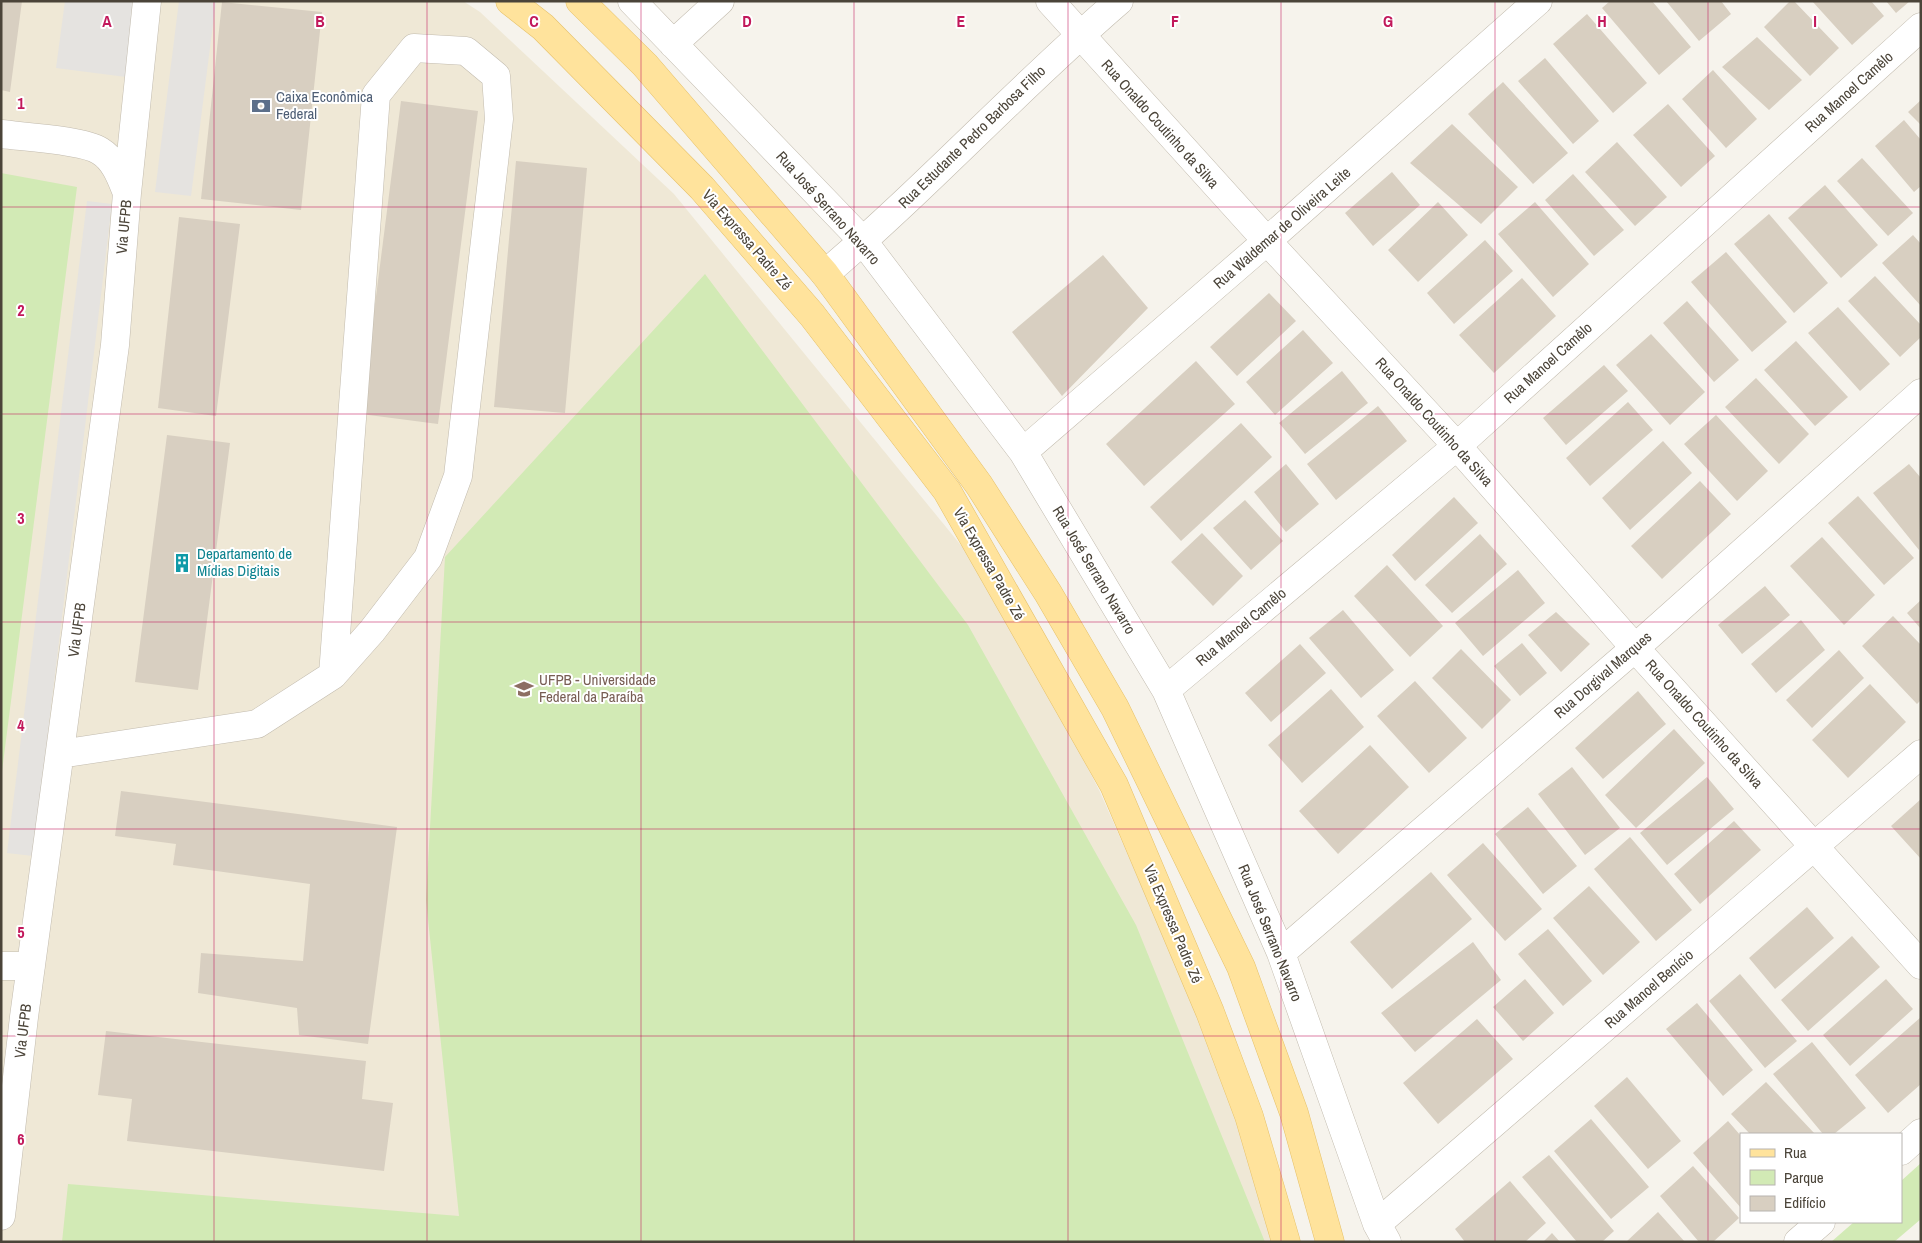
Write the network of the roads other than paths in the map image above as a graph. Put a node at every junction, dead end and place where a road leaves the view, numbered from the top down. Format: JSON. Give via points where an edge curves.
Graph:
{"nodes":[{"id":1,"x":147,"y":1,"type":"edge"},
{"id":2,"x":510,"y":1,"type":"edge"},
{"id":3,"x":580,"y":1,"type":"edge"},
{"id":4,"x":632,"y":1,"type":"edge"},
{"id":5,"x":720,"y":1,"type":"edge"},
{"id":6,"x":1050,"y":1,"type":"edge"},
{"id":7,"x":1119,"y":1,"type":"edge"},
{"id":8,"x":1538,"y":1,"type":"edge"},
{"id":9,"x":1921,"y":27,"type":"edge"},
{"id":10,"x":1080,"y":35,"type":"junction"},
{"id":11,"x":673,"y":44,"type":"junction"},
{"id":12,"x":1,"y":134,"type":"edge"},
{"id":13,"x":127,"y":193,"type":"junction"},
{"id":14,"x":863,"y":241,"type":"junction"},
{"id":15,"x":1267,"y":241,"type":"junction"},
{"id":16,"x":825,"y":274,"type":"junction"},
{"id":17,"x":1921,"y":393,"type":"edge"},
{"id":18,"x":1457,"y":446,"type":"junction"},
{"id":19,"x":1023,"y":452,"type":"junction"},
{"id":20,"x":1635,"y":648,"type":"junction"},
{"id":21,"x":333,"y":675,"type":"junction"},
{"id":22,"x":1166,"y":690,"type":"junction"},
{"id":23,"x":60,"y":754,"type":"junction"},
{"id":24,"x":1921,"y":754,"type":"edge"},
{"id":25,"x":1815,"y":846,"type":"junction"},
{"id":26,"x":1281,"y":953,"type":"junction"},
{"id":27,"x":1921,"y":965,"type":"edge"},
{"id":28,"x":1,"y":966,"type":"edge"},
{"id":29,"x":31,"y":966,"type":"junction"},
{"id":30,"x":1921,"y":1133,"type":"edge"},
{"id":31,"x":1902,"y":1150,"type":"edge"},
{"id":32,"x":1,"y":1216,"type":"edge"},
{"id":33,"x":1820,"y":1223,"type":"edge"},
{"id":34,"x":1382,"y":1233,"type":"edge"},
{"id":35,"x":1286,"y":1242,"type":"edge"},
{"id":36,"x":1330,"y":1242,"type":"edge"},
{"id":37,"x":1798,"y":1242,"type":"edge"}],
"edges":[{"from":1,"to":13,"type":"street"},
{"from":2,"to":35,"type":"main road","name":"Via Expressa Padre Zé","via":[[543,27],[702,188],[812,316],[947,491],[1114,785],[1213,1021],[1249,1116]]},
{"from":3,"to":16,"type":"main road","name":"Via Expressa Padre Zé","via":[[645,65]]},
{"from":4,"to":11,"type":"street","name":"Rua José Serrano Navarro"},
{"from":5,"to":11,"type":"street"},
{"from":6,"to":10,"type":"street","name":"Rua Onaldo Coutinho da Silva"},
{"from":7,"to":10,"type":"street","name":"Rua Estudante Pedro Barbosa Filho"},
{"from":8,"to":15,"type":"street","name":"Rua Waldemar de Oliveira Leite"},
{"from":9,"to":18,"type":"street","name":"Rua Manoel Camêlo"},
{"from":10,"to":14,"type":"street","name":"Rua Estudante Pedro Barbosa Filho"},
{"from":10,"to":15,"type":"street","name":"Rua Onaldo Coutinho da Silva"},
{"from":11,"to":14,"type":"street","name":"Rua José Serrano Navarro"},
{"from":12,"to":13,"type":"street","name":"Via UFPB","via":[[71,142],[100,151],[111,161]]},
{"from":13,"to":23,"type":"street","name":"Via UFPB","via":[[115,345]]},
{"from":14,"to":16,"type":"street","name":"Rua Estudante Pedro Barbosa Filho"},
{"from":14,"to":19,"type":"street","name":"Rua José Serrano Navarro"},
{"from":15,"to":18,"type":"street","name":"Rua Onaldo Coutinho da Silva"},
{"from":15,"to":19,"type":"street","name":"Rua Waldemar de Oliveira Leite"},
{"from":16,"to":36,"type":"main road","name":"Via Expressa Padre Zé","via":[[979,485],[1048,593],[1115,708],[1241,967],[1294,1113]]},
{"from":17,"to":20,"type":"street","name":"Rua Dorgival Marques"},
{"from":18,"to":20,"type":"street","name":"Rua Onaldo Coutinho da Silva"},
{"from":18,"to":22,"type":"street","name":"Rua Manoel Camêlo"},
{"from":19,"to":22,"type":"street","name":"Rua José Serrano Navarro"},
{"from":20,"to":25,"type":"street","name":"Rua Onaldo Coutinho da Silva"},
{"from":20,"to":26,"type":"street","name":"Rua Dorgival Marques"},
{"from":21,"to":21,"type":"street","via":[[372,631],[428,558],[458,476],[498,119],[496,76],[466,51],[414,48],[376,95]]},
{"from":21,"to":23,"type":"street","via":[[257,724]]},
{"from":22,"to":26,"type":"street","name":"Rua José Serrano Navarro"},
{"from":23,"to":29,"type":"street","name":"Via UFPB"},
{"from":24,"to":25,"type":"street","name":"Rua Manoel Benício"},
{"from":25,"to":27,"type":"street","name":"Rua Onaldo Coutinho da Silva"},
{"from":25,"to":34,"type":"street","name":"Rua Manoel Benício"},
{"from":26,"to":34,"type":"street","name":"Rua José Serrano Navarro"},
{"from":28,"to":29,"type":"street"},
{"from":29,"to":32,"type":"street","name":"Via UFPB"},
{"from":30,"to":31,"type":"street"},
{"from":33,"to":37,"type":"street"}]}
